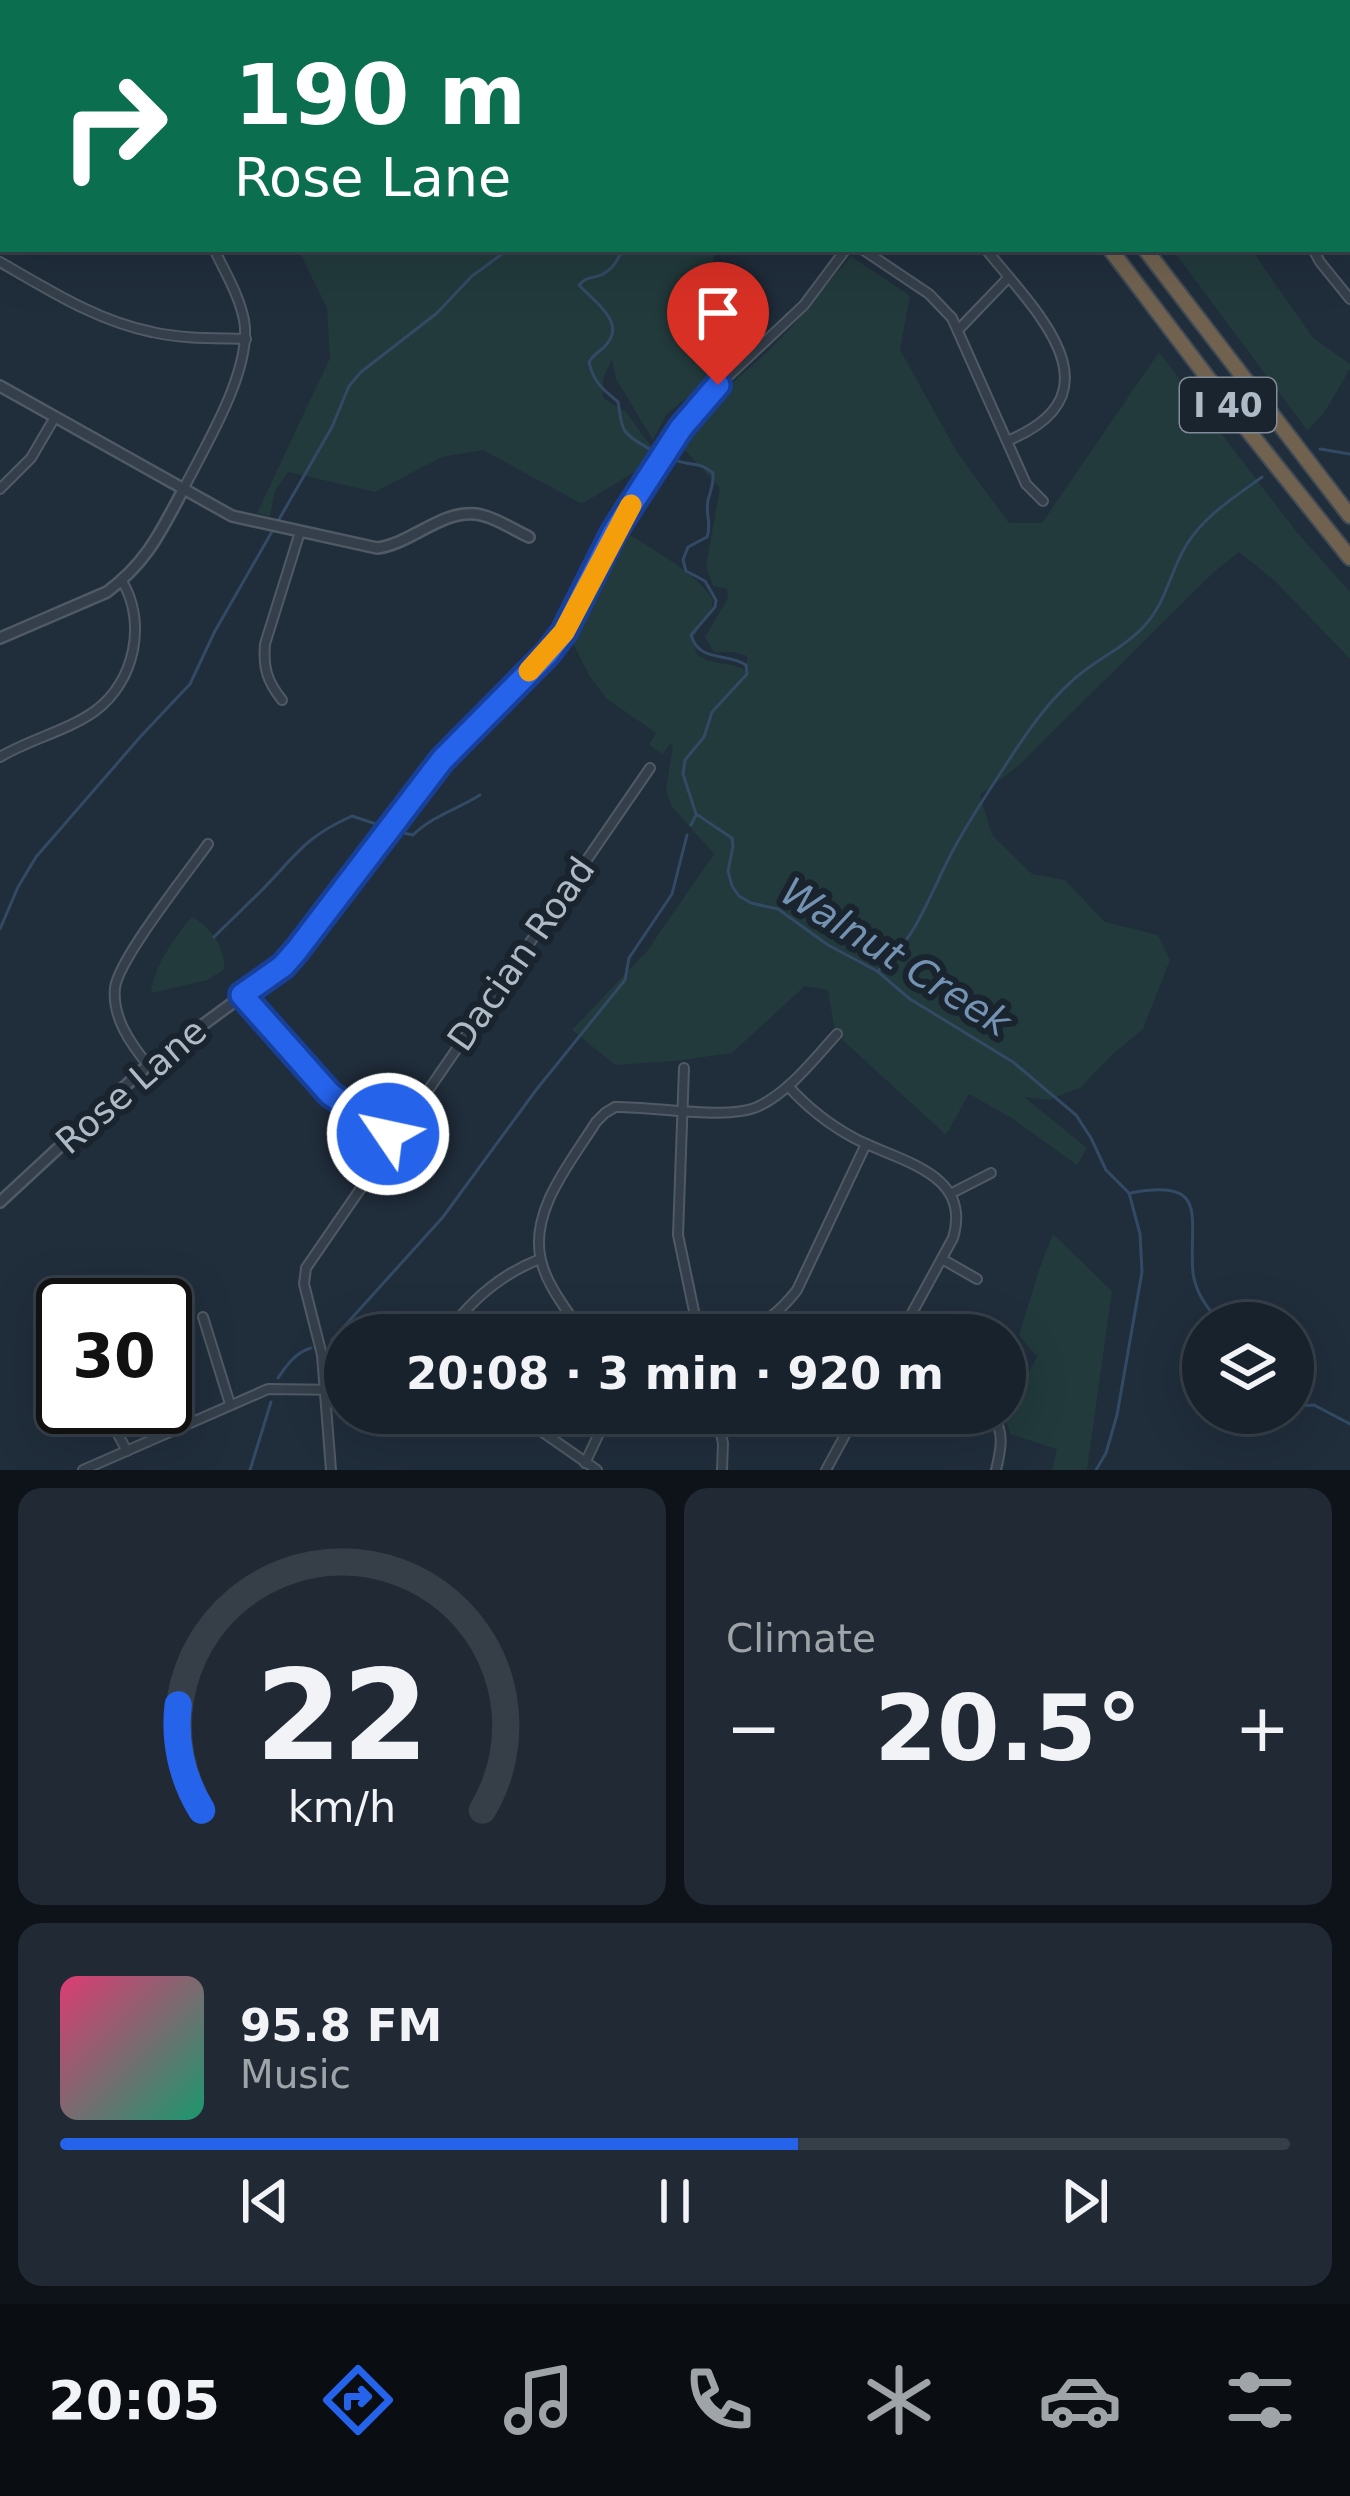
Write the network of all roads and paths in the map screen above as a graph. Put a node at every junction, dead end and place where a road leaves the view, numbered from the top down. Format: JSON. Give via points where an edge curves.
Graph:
{"nodes":[{"id":1,"x":215,"y":252,"type":"edge"},
{"id":2,"x":844,"y":252,"type":"edge"},
{"id":3,"x":866,"y":252,"type":"edge"},
{"id":4,"x":988,"y":252,"type":"edge"},
{"id":5,"x":1112,"y":252,"type":"edge"},
{"id":6,"x":1147,"y":252,"type":"edge"},
{"id":7,"x":1315,"y":252,"type":"edge"},
{"id":8,"x":0,"y":263,"type":"edge"},
{"id":9,"x":1009,"y":277,"type":"junction"},
{"id":10,"x":1350,"y":299,"type":"edge"},
{"id":11,"x":958,"y":329,"type":"junction"},
{"id":12,"x":246,"y":339,"type":"junction"},
{"id":13,"x":0,"y":386,"type":"edge"},
{"id":14,"x":55,"y":417,"type":"junction"},
{"id":15,"x":1007,"y":441,"type":"junction"},
{"id":16,"x":0,"y":489,"type":"edge"},
{"id":17,"x":183,"y":490,"type":"junction"},
{"id":18,"x":1043,"y":500,"type":"dead end"},
{"id":19,"x":1350,"y":516,"type":"edge"},
{"id":20,"x":301,"y":532,"type":"junction"},
{"id":21,"x":614,"y":532,"type":"joint"},
{"id":22,"x":529,"y":537,"type":"dead end"},
{"id":23,"x":1350,"y":558,"type":"edge"},
{"id":24,"x":122,"y":581,"type":"junction"},
{"id":25,"x":0,"y":638,"type":"edge"},
{"id":26,"x":282,"y":700,"type":"dead end"},
{"id":27,"x":0,"y":757,"type":"edge"},
{"id":28,"x":650,"y":768,"type":"dead end"},
{"id":29,"x":208,"y":844,"type":"dead end"},
{"id":30,"x":242,"y":995,"type":"junction"},
{"id":31,"x":837,"y":1034,"type":"dead end"},
{"id":32,"x":148,"y":1065,"type":"junction"},
{"id":33,"x":684,"y":1068,"type":"dead end"},
{"id":34,"x":788,"y":1086,"type":"junction"},
{"id":35,"x":681,"y":1110,"type":"junction"},
{"id":36,"x":394,"y":1138,"type":"junction"},
{"id":37,"x":866,"y":1144,"type":"junction"},
{"id":38,"x":991,"y":1173,"type":"dead end"},
{"id":39,"x":952,"y":1193,"type":"junction"},
{"id":40,"x":0,"y":1202,"type":"edge"},
{"id":41,"x":540,"y":1259,"type":"junction"},
{"id":42,"x":942,"y":1259,"type":"junction"},
{"id":43,"x":976,"y":1279,"type":"dead end"},
{"id":44,"x":463,"y":1314,"type":"edge"},
{"id":45,"x":571,"y":1314,"type":"edge"},
{"id":46,"x":695,"y":1314,"type":"edge"},
{"id":47,"x":776,"y":1314,"type":"edge"},
{"id":48,"x":912,"y":1314,"type":"edge"},
{"id":49,"x":203,"y":1317,"type":"dead end"},
{"id":50,"x":324,"y":1378,"type":"edge"},
{"id":51,"x":324,"y":1390,"type":"edge"},
{"id":52,"x":230,"y":1404,"type":"junction"},
{"id":53,"x":118,"y":1434,"type":"edge"},
{"id":54,"x":328,"y":1434,"type":"edge"},
{"id":55,"x":544,"y":1434,"type":"edge"},
{"id":56,"x":599,"y":1434,"type":"edge"},
{"id":57,"x":721,"y":1434,"type":"edge"},
{"id":58,"x":846,"y":1434,"type":"edge"},
{"id":59,"x":1001,"y":1434,"type":"edge"},
{"id":60,"x":127,"y":1451,"type":"junction"},
{"id":61,"x":585,"y":1463,"type":"junction"},
{"id":62,"x":82,"y":1470,"type":"edge"},
{"id":63,"x":331,"y":1470,"type":"edge"},
{"id":64,"x":597,"y":1470,"type":"edge"},
{"id":65,"x":722,"y":1470,"type":"edge"},
{"id":66,"x":826,"y":1470,"type":"edge"},
{"id":67,"x":996,"y":1470,"type":"edge"}],
"edges":[{"from":1,"to":12,"type":"street"},
{"from":2,"to":21,"type":"street","name":"Rose Lane","via":[[804,305],[703,400]]},
{"from":3,"to":11,"type":"street","via":[[929,294]]},
{"from":4,"to":9,"type":"street"},
{"from":5,"to":23,"type":"highway","number":"I 40"},
{"from":6,"to":19,"type":"highway","number":"I 40"},
{"from":7,"to":10,"type":"street"},
{"from":8,"to":12,"type":"street","via":[[124,326]]},
{"from":9,"to":11,"type":"street"},
{"from":9,"to":15,"type":"street","via":[[1056,338],[1065,377],[1054,410]]},
{"from":11,"to":15,"type":"street"},
{"from":12,"to":17,"type":"street","via":[[239,373]]},
{"from":13,"to":14,"type":"street"},
{"from":14,"to":16,"type":"street"},
{"from":14,"to":17,"type":"street"},
{"from":15,"to":18,"type":"street","via":[[1026,484]]},
{"from":17,"to":20,"type":"street","via":[[232,516]]},
{"from":17,"to":24,"type":"street","via":[[141,564]]},
{"from":20,"to":22,"type":"street","via":[[383,547],[470,514]]},
{"from":20,"to":26,"type":"street","via":[[265,644],[269,684]]},
{"from":21,"to":30,"type":"street","name":"Rose Lane","via":[[548,653],[442,760],[283,966]]},
{"from":24,"to":25,"type":"street"},
{"from":24,"to":27,"type":"street","via":[[135,632],[119,684],[93,713]]},
{"from":28,"to":36,"type":"street","name":"Dacian Road"},
{"from":29,"to":32,"type":"street","via":[[115,983],[121,1025]]},
{"from":30,"to":32,"type":"street","name":"Rose Lane"},
{"from":30,"to":36,"type":"street","via":[[330,1094]]},
{"from":31,"to":34,"type":"street"},
{"from":32,"to":40,"type":"street","name":"Rose Lane"},
{"from":33,"to":35,"type":"street"},
{"from":34,"to":35,"type":"street","via":[[748,1110]]},
{"from":34,"to":37,"type":"street"},
{"from":35,"to":41,"type":"street","via":[[605,1112],[548,1201],[538,1229]]},
{"from":35,"to":46,"type":"street","via":[[678,1235]]},
{"from":36,"to":50,"type":"street","name":"Dacian Road","via":[[303,1275]]},
{"from":37,"to":39,"type":"street"},
{"from":37,"to":47,"type":"street","via":[[796,1290]]},
{"from":38,"to":39,"type":"street"},
{"from":39,"to":42,"type":"street","via":[[957,1223]]},
{"from":41,"to":44,"type":"street"},
{"from":41,"to":45,"type":"street"},
{"from":42,"to":43,"type":"street"},
{"from":42,"to":48,"type":"street"},
{"from":49,"to":52,"type":"street"},
{"from":51,"to":52,"type":"street","via":[[268,1389]]},
{"from":52,"to":60,"type":"street"},
{"from":53,"to":60,"type":"street"},
{"from":54,"to":63,"type":"street","name":"Dacian Road"},
{"from":55,"to":61,"type":"street"},
{"from":56,"to":61,"type":"street"},
{"from":57,"to":65,"type":"street"},
{"from":58,"to":66,"type":"street"},
{"from":59,"to":67,"type":"street"},
{"from":60,"to":62,"type":"street"},
{"from":61,"to":64,"type":"street"}]}
